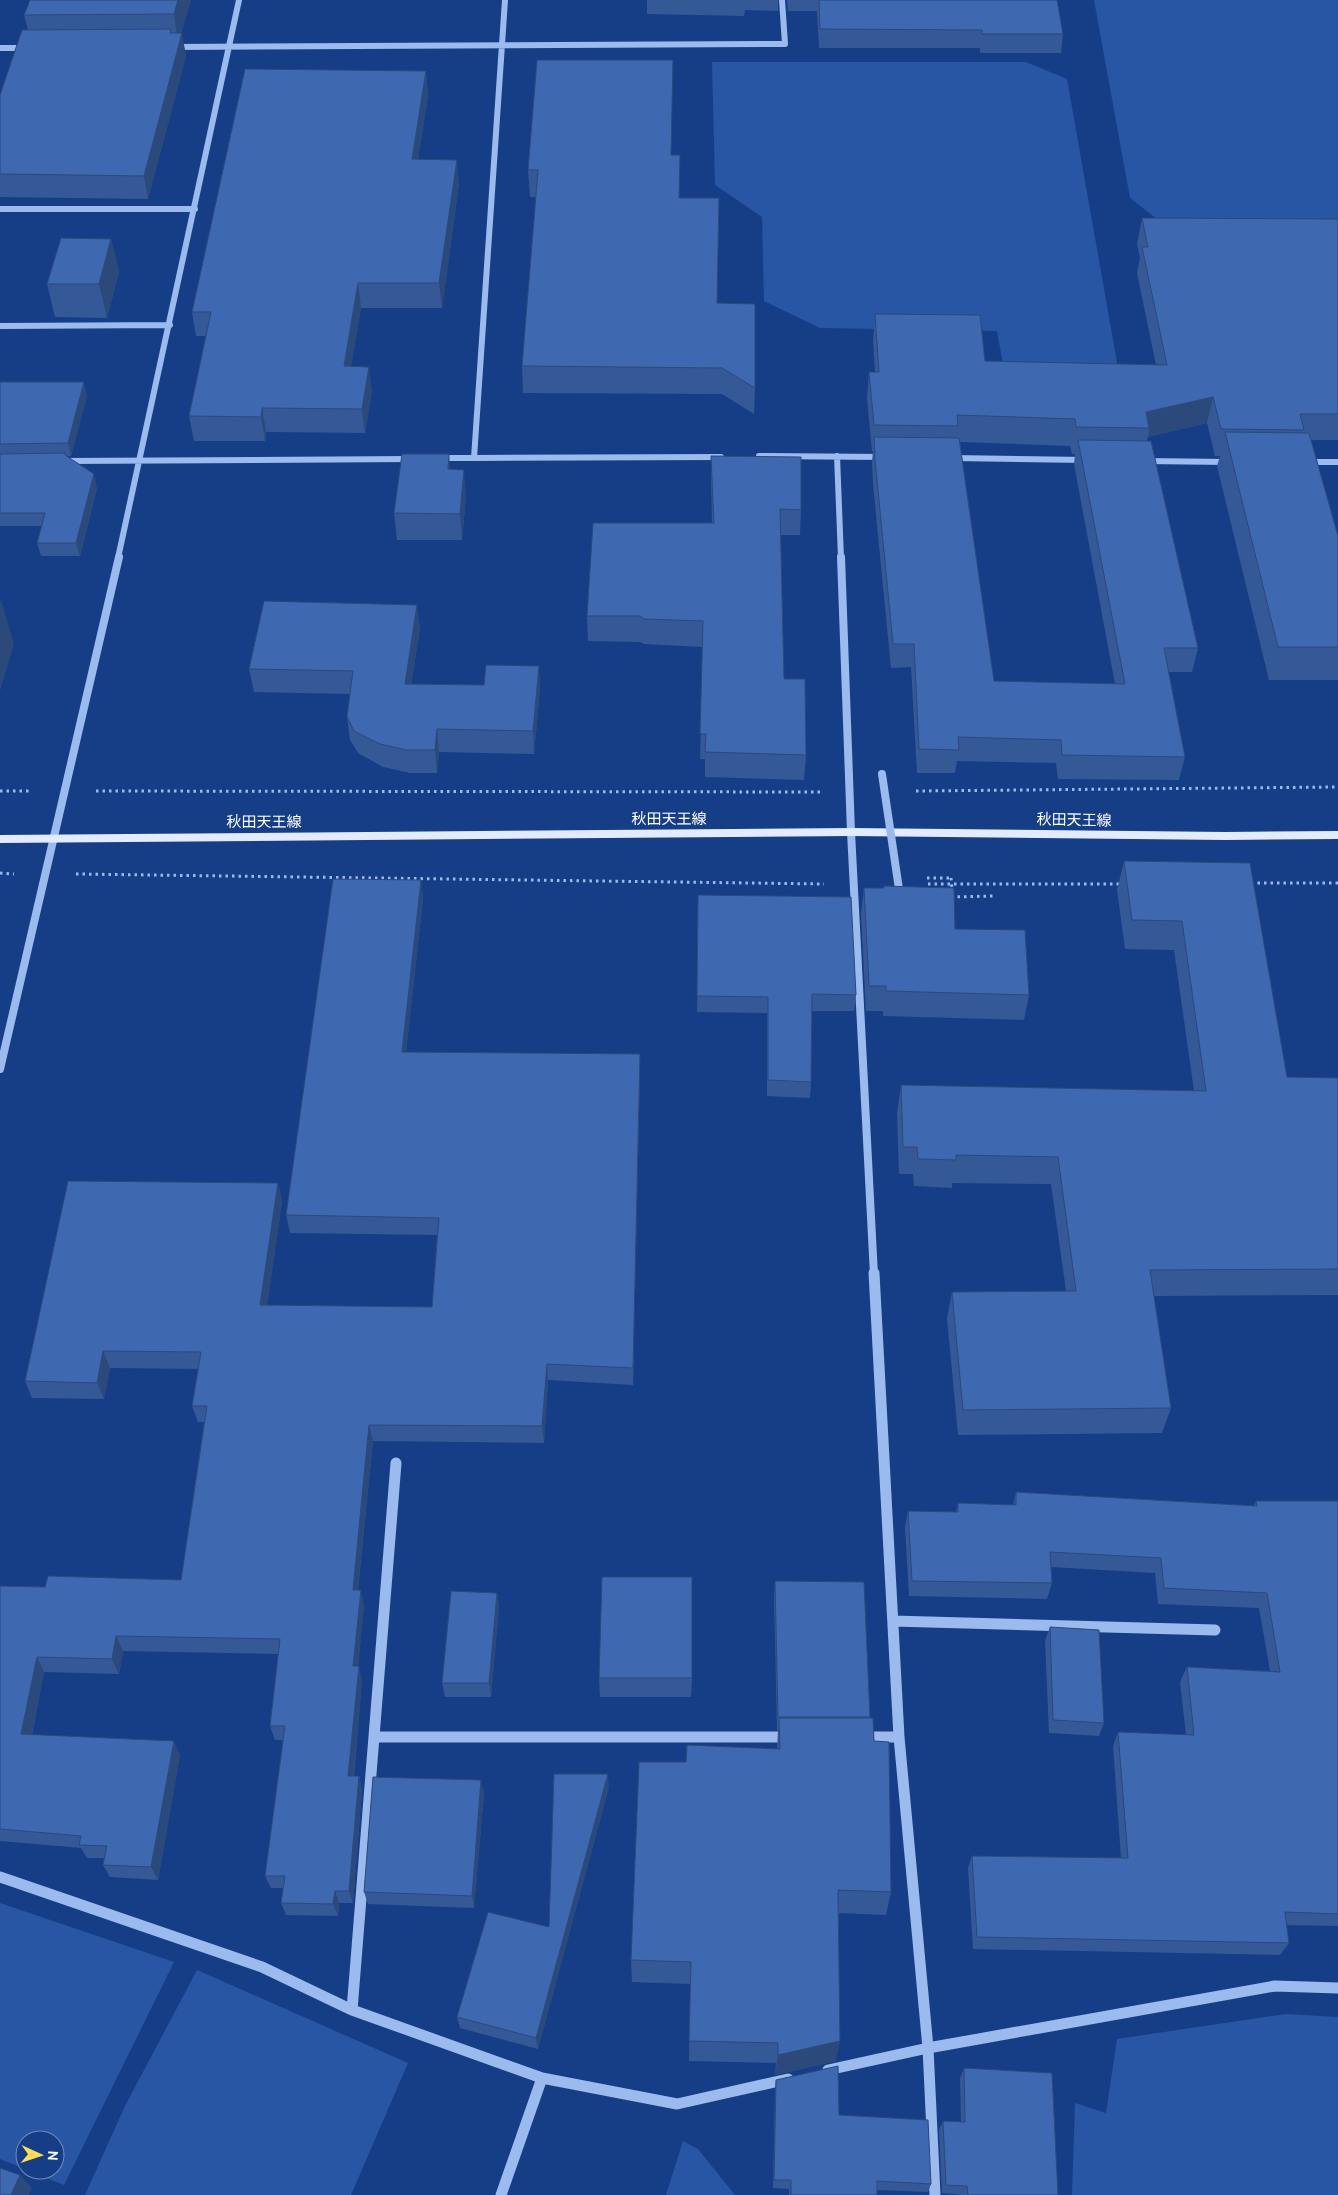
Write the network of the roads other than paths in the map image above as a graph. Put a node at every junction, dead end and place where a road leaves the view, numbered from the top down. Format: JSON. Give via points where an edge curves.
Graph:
{"nodes":[{"id":1,"x":239,"y":0,"type":"edge"},
{"id":2,"x":505,"y":0,"type":"edge"},
{"id":3,"x":782,"y":0,"type":"edge"},
{"id":4,"x":229,"y":47,"type":"junction"},
{"id":5,"x":501,"y":47,"type":"junction"},
{"id":6,"x":0,"y":48,"type":"edge"},
{"id":7,"x":30,"y":48,"type":"edge"},
{"id":8,"x":169,"y":48,"type":"edge"},
{"id":9,"x":0,"y":209,"type":"edge"},
{"id":10,"x":195,"y":209,"type":"junction"},
{"id":11,"x":170,"y":325,"type":"junction"},
{"id":12,"x":0,"y":326,"type":"edge"},
{"id":13,"x":749,"y":456,"type":"edge"},
{"id":14,"x":837,"y":456,"type":"junction"},
{"id":15,"x":729,"y":457,"type":"edge"},
{"id":16,"x":895,"y":457,"type":"edge"},
{"id":17,"x":419,"y":458,"type":"edge"},
{"id":18,"x":428,"y":458,"type":"edge"},
{"id":19,"x":474,"y":458,"type":"junction"},
{"id":20,"x":944,"y":458,"type":"edge"},
{"id":21,"x":1090,"y":460,"type":"edge"},
{"id":22,"x":141,"y":461,"type":"junction"},
{"id":23,"x":1139,"y":461,"type":"edge"},
{"id":24,"x":56,"y":462,"type":"edge"},
{"id":25,"x":1238,"y":462,"type":"edge"},
{"id":26,"x":1298,"y":462,"type":"edge"},
{"id":27,"x":1338,"y":462,"type":"edge"},
{"id":28,"x":882,"y":774,"type":"dead end"},
{"id":29,"x":851,"y":832,"type":"junction"},
{"id":30,"x":1338,"y":835,"type":"edge"},
{"id":31,"x":0,"y":838,"type":"edge"},
{"id":32,"x":54,"y":838,"type":"junction"},
{"id":33,"x":900,"y":896,"type":"edge"},
{"id":34,"x":0,"y":1069,"type":"edge"},
{"id":35,"x":396,"y":1463,"type":"dead end"},
{"id":36,"x":893,"y":1622,"type":"junction"},
{"id":37,"x":1215,"y":1630,"type":"dead end"},
{"id":38,"x":375,"y":1737,"type":"junction"},
{"id":39,"x":800,"y":1737,"type":"edge"},
{"id":40,"x":849,"y":1737,"type":"edge"},
{"id":41,"x":899,"y":1737,"type":"junction"},
{"id":42,"x":0,"y":1876,"type":"edge"},
{"id":43,"x":1338,"y":1988,"type":"edge"},
{"id":44,"x":352,"y":2010,"type":"junction"},
{"id":45,"x":928,"y":2048,"type":"junction"},
{"id":46,"x":820,"y":2072,"type":"edge"},
{"id":47,"x":801,"y":2076,"type":"edge"},
{"id":48,"x":542,"y":2078,"type":"junction"},
{"id":49,"x":501,"y":2195,"type":"edge"},
{"id":50,"x":936,"y":2195,"type":"edge"}],
"edges":[{"from":1,"to":4,"type":"street"},
{"from":2,"to":5,"type":"street"},
{"from":3,"to":5,"type":"street","via":[[785,44]]},
{"from":4,"to":5,"type":"street"},
{"from":4,"to":8,"type":"street"},
{"from":4,"to":10,"type":"street"},
{"from":5,"to":19,"type":"street"},
{"from":6,"to":7,"type":"street"},
{"from":9,"to":10,"type":"street"},
{"from":10,"to":11,"type":"street"},
{"from":11,"to":12,"type":"street"},
{"from":11,"to":22,"type":"street"},
{"from":13,"to":14,"type":"street"},
{"from":14,"to":16,"type":"street"},
{"from":14,"to":29,"type":"street"},
{"from":15,"to":19,"type":"street"},
{"from":17,"to":22,"type":"street"},
{"from":18,"to":19,"type":"street"},
{"from":20,"to":21,"type":"street"},
{"from":22,"to":24,"type":"street"},
{"from":22,"to":32,"type":"street"},
{"from":23,"to":25,"type":"street"},
{"from":26,"to":27,"type":"street"},
{"from":28,"to":33,"type":"street","bridge":true},
{"from":29,"to":30,"type":"main road","name":"秋田天王線"},
{"from":29,"to":32,"type":"main road","name":"秋田天王線"},
{"from":29,"to":36,"type":"street"},
{"from":31,"to":32,"type":"main road","name":"秋田天王線"},
{"from":32,"to":34,"type":"street"},
{"from":35,"to":38,"type":"street"},
{"from":36,"to":37,"type":"street"},
{"from":36,"to":41,"type":"street"},
{"from":38,"to":39,"type":"street"},
{"from":38,"to":44,"type":"street"},
{"from":40,"to":41,"type":"street"},
{"from":41,"to":45,"type":"street"},
{"from":42,"to":44,"type":"street","via":[[262,1967]]},
{"from":43,"to":45,"type":"street","via":[[1275,1986]]},
{"from":44,"to":48,"type":"street"},
{"from":45,"to":46,"type":"street"},
{"from":45,"to":50,"type":"street"},
{"from":47,"to":48,"type":"street","via":[[677,2104]]},
{"from":48,"to":49,"type":"street"}]}
